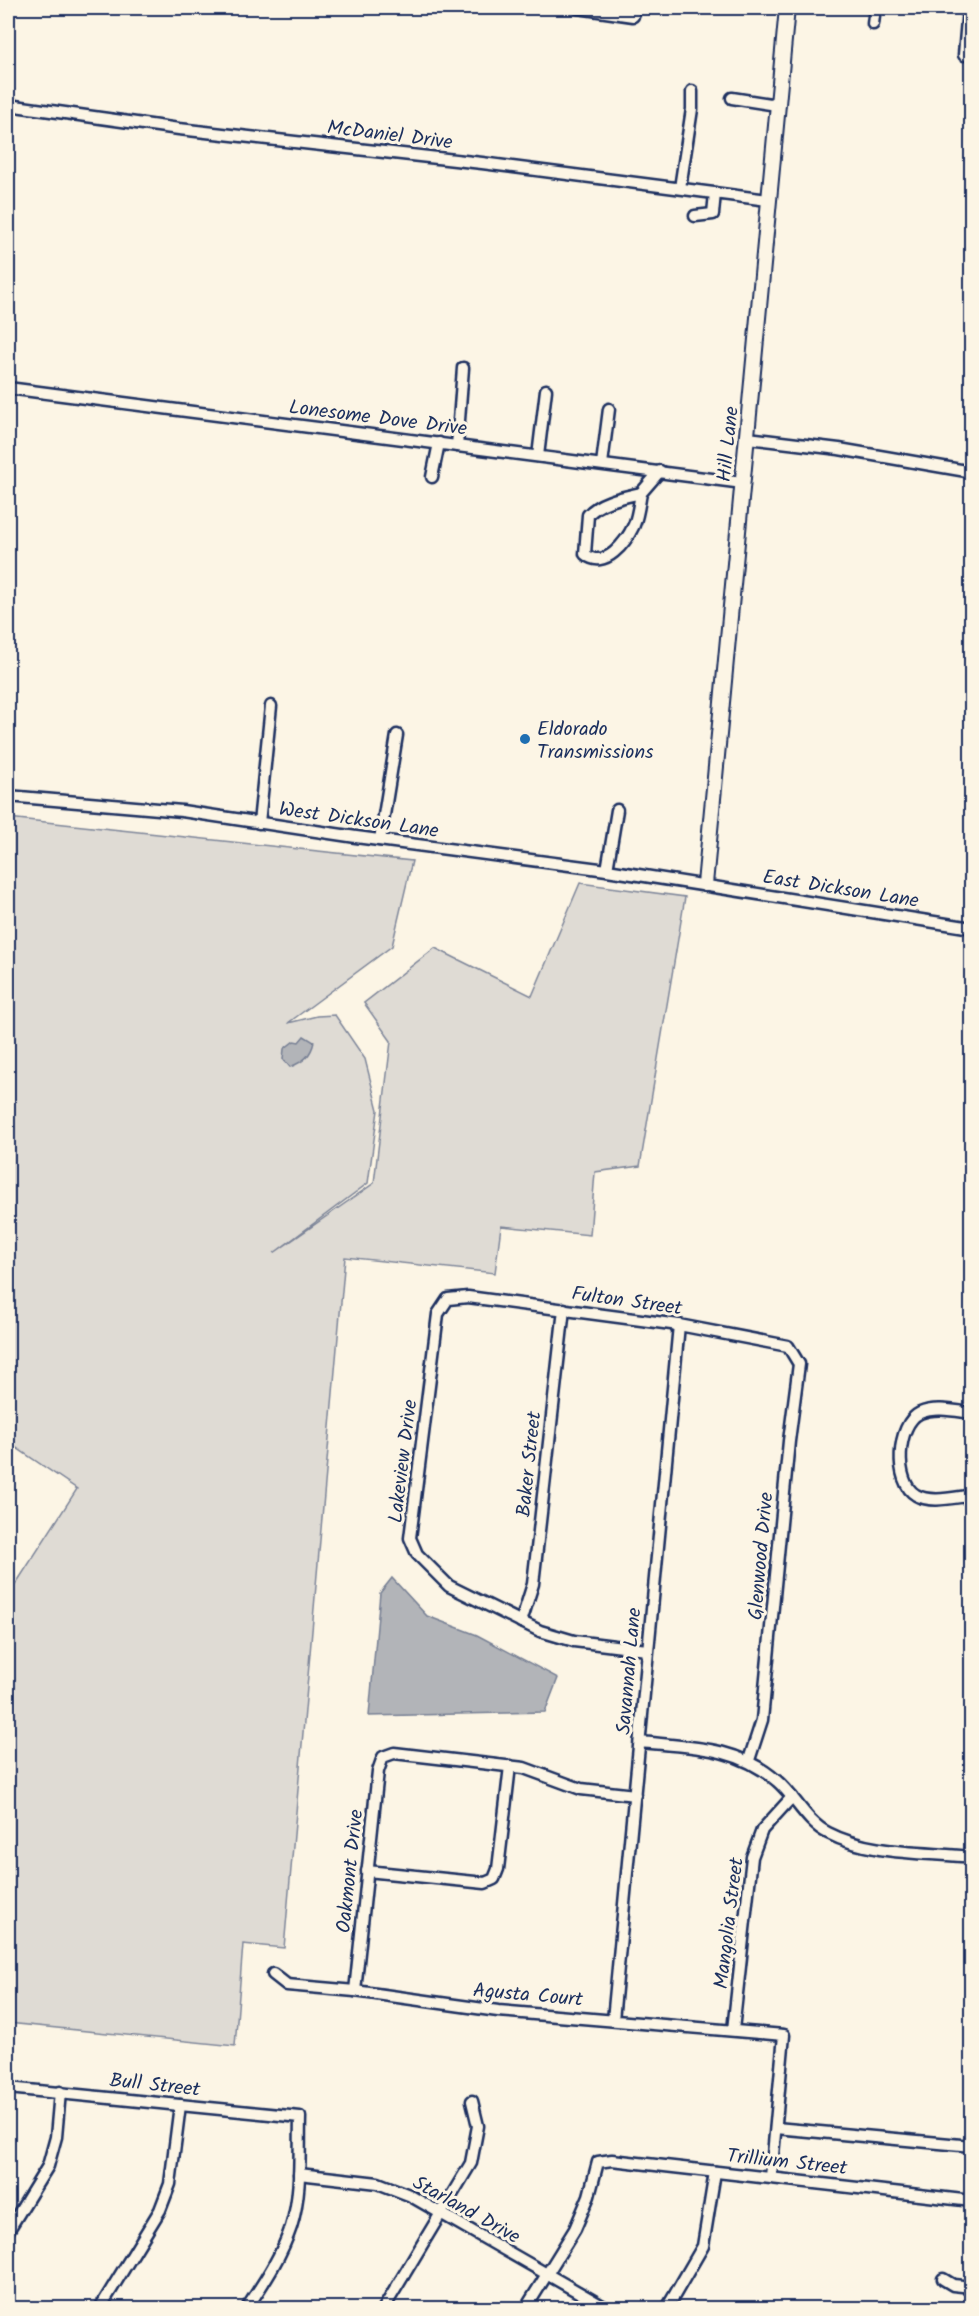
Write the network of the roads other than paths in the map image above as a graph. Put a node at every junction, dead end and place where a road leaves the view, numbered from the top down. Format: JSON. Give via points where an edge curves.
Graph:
{"nodes":[{"id":1,"x":578,"y":8,"type":"edge"},
{"id":2,"x":787,"y":8,"type":"edge"},
{"id":3,"x":875,"y":8,"type":"edge"},
{"id":4,"x":968,"y":8,"type":"edge"},
{"id":5,"x":634,"y":11,"type":"edge"},
{"id":6,"x":873,"y":24,"type":"dead end"},
{"id":7,"x":964,"y":55,"type":"dead end"},
{"id":8,"x":692,"y":91,"type":"dead end"},
{"id":9,"x":732,"y":98,"type":"dead end"},
{"id":10,"x":8,"y":105,"type":"edge"},
{"id":11,"x":777,"y":105,"type":"junction"},
{"id":12,"x":680,"y":188,"type":"junction"},
{"id":13,"x":715,"y":193,"type":"junction"},
{"id":14,"x":768,"y":200,"type":"junction"},
{"id":15,"x":695,"y":216,"type":"dead end"},
{"id":16,"x":463,"y":368,"type":"dead end"},
{"id":17,"x":8,"y":388,"type":"edge"},
{"id":18,"x":546,"y":390,"type":"dead end"},
{"id":19,"x":609,"y":409,"type":"dead end"},
{"id":20,"x":748,"y":438,"type":"junction"},
{"id":21,"x":440,"y":442,"type":"junction"},
{"id":22,"x":457,"y":446,"type":"junction"},
{"id":23,"x":538,"y":456,"type":"junction"},
{"id":24,"x":602,"y":464,"type":"junction"},
{"id":25,"x":660,"y":471,"type":"junction"},
{"id":26,"x":972,"y":472,"type":"edge"},
{"id":27,"x":432,"y":477,"type":"dead end"},
{"id":28,"x":743,"y":483,"type":"junction"},
{"id":29,"x":641,"y":493,"type":"junction"},
{"id":30,"x":271,"y":706,"type":"dead end"},
{"id":31,"x":398,"y":735,"type":"dead end"},
{"id":32,"x":8,"y":796,"type":"edge"},
{"id":33,"x":617,"y":810,"type":"dead end"},
{"id":34,"x":259,"y":823,"type":"junction"},
{"id":35,"x":380,"y":840,"type":"junction"},
{"id":36,"x":607,"y":870,"type":"junction"},
{"id":37,"x":705,"y":884,"type":"junction"},
{"id":38,"x":972,"y":928,"type":"edge"},
{"id":39,"x":448,"y":1299,"type":"joint"},
{"id":40,"x":564,"y":1310,"type":"junction"},
{"id":41,"x":679,"y":1325,"type":"junction"},
{"id":42,"x":796,"y":1355,"type":"joint"},
{"id":43,"x":972,"y":1413,"type":"edge"},
{"id":44,"x":967,"y":1496,"type":"dead end"},
{"id":45,"x":521,"y":1622,"type":"junction"},
{"id":46,"x":647,"y":1650,"type":"junction"},
{"id":47,"x":640,"y":1742,"type":"junction"},
{"id":48,"x":749,"y":1760,"type":"junction"},
{"id":49,"x":510,"y":1766,"type":"junction"},
{"id":50,"x":635,"y":1796,"type":"junction"},
{"id":51,"x":792,"y":1797,"type":"junction"},
{"id":52,"x":972,"y":1857,"type":"edge"},
{"id":53,"x":367,"y":1871,"type":"junction"},
{"id":54,"x":273,"y":1974,"type":"dead end"},
{"id":55,"x":355,"y":1991,"type":"junction"},
{"id":56,"x":614,"y":2020,"type":"junction"},
{"id":57,"x":733,"y":2030,"type":"junction"},
{"id":58,"x":8,"y":2088,"type":"edge"},
{"id":59,"x":60,"y":2092,"type":"junction"},
{"id":60,"x":472,"y":2101,"type":"dead end"},
{"id":61,"x":180,"y":2105,"type":"junction"},
{"id":62,"x":776,"y":2128,"type":"junction"},
{"id":63,"x":972,"y":2146,"type":"edge"},
{"id":64,"x":715,"y":2172,"type":"junction"},
{"id":65,"x":299,"y":2174,"type":"junction"},
{"id":66,"x":771,"y":2176,"type":"junction"},
{"id":67,"x":972,"y":2201,"type":"edge"},
{"id":68,"x":442,"y":2214,"type":"junction"},
{"id":69,"x":8,"y":2231,"type":"edge"},
{"id":70,"x":547,"y":2274,"type":"junction"},
{"id":71,"x":943,"y":2279,"type":"dead end"},
{"id":72,"x":972,"y":2287,"type":"edge"},
{"id":73,"x":100,"y":2308,"type":"edge"},
{"id":74,"x":247,"y":2308,"type":"edge"},
{"id":75,"x":384,"y":2308,"type":"edge"},
{"id":76,"x":526,"y":2308,"type":"edge"},
{"id":77,"x":606,"y":2308,"type":"edge"},
{"id":78,"x":667,"y":2308,"type":"edge"}],
"edges":[{"from":1,"to":5,"type":"street"},
{"from":2,"to":11,"type":"street","name":"Hill Lane"},
{"from":3,"to":6,"type":"street"},
{"from":4,"to":7,"type":"street"},
{"from":8,"to":12,"type":"street"},
{"from":9,"to":11,"type":"street"},
{"from":10,"to":12,"type":"street","name":"McDaniel Drive"},
{"from":11,"to":14,"type":"street","name":"Hill Lane"},
{"from":12,"to":13,"type":"street","name":"McDaniel Drive"},
{"from":13,"to":14,"type":"street","name":"McDaniel Drive"},
{"from":13,"to":15,"type":"street","via":[[713,214]]},
{"from":14,"to":20,"type":"street","name":"Hill Lane"},
{"from":16,"to":22,"type":"street"},
{"from":17,"to":21,"type":"street","name":"Lonesome Dove Drive"},
{"from":18,"to":23,"type":"street"},
{"from":19,"to":24,"type":"street"},
{"from":20,"to":26,"type":"street"},
{"from":20,"to":28,"type":"street","name":"Hill Lane"},
{"from":21,"to":22,"type":"street","name":"Lonesome Dove Drive"},
{"from":21,"to":27,"type":"street"},
{"from":22,"to":23,"type":"street","name":"Lonesome Dove Drive"},
{"from":23,"to":24,"type":"street","name":"Lonesome Dove Drive"},
{"from":24,"to":25,"type":"street","name":"Lonesome Dove Drive"},
{"from":25,"to":28,"type":"street","name":"Lonesome Dove Drive"},
{"from":25,"to":29,"type":"street"},
{"from":28,"to":37,"type":"street","name":"Hill Lane"},
{"from":29,"to":29,"type":"street","via":[[633,526],[612,555],[603,559],[585,554],[588,516],[592,511]]},
{"from":30,"to":34,"type":"street"},
{"from":31,"to":35,"type":"street"},
{"from":32,"to":34,"type":"street","name":"West Dickson Lane","via":[[182,811]]},
{"from":33,"to":36,"type":"street"},
{"from":34,"to":35,"type":"street","name":"West Dickson Lane"},
{"from":35,"to":36,"type":"street","name":"West Dickson Lane"},
{"from":36,"to":37,"type":"street","name":"West Dickson Lane"},
{"from":37,"to":38,"type":"street","name":"East Dickson Lane"},
{"from":39,"to":40,"type":"street","name":"Fulton Street","via":[[468,1297]]},
{"from":39,"to":45,"type":"street","name":"Lakeview Drive","via":[[438,1314],[410,1538],[417,1554],[449,1586]]},
{"from":40,"to":41,"type":"street","name":"Fulton Street"},
{"from":40,"to":45,"type":"street","name":"Baker Street","via":[[533,1584]]},
{"from":41,"to":42,"type":"street","name":"Fulton Street","via":[[788,1346]]},
{"from":41,"to":46,"type":"street","name":"Savannah Lane"},
{"from":42,"to":48,"type":"street","name":"Glenwood Drive","via":[[799,1364],[762,1720]]},
{"from":43,"to":44,"type":"street","via":[[941,1409],[921,1413],[906,1424],[901,1439],[907,1486],[915,1495],[930,1499]]},
{"from":45,"to":46,"type":"street","name":"Lakeview Drive","via":[[574,1641]]},
{"from":46,"to":47,"type":"street","name":"Savannah Lane"},
{"from":47,"to":48,"type":"street","via":[[721,1750]]},
{"from":47,"to":50,"type":"street","name":"Savannah Lane"},
{"from":48,"to":51,"type":"street"},
{"from":49,"to":50,"type":"street","via":[[581,1789]]},
{"from":49,"to":53,"type":"street","via":[[494,1879],[485,1883]]},
{"from":49,"to":53,"type":"street","name":"Oakmont Drive","via":[[394,1753],[383,1757],[378,1771]]},
{"from":50,"to":56,"type":"street","name":"Savannah Lane"},
{"from":51,"to":52,"type":"street","via":[[825,1832],[846,1842]]},
{"from":51,"to":57,"type":"street","name":"Mangolia Street","via":[[762,1830],[752,1857]]},
{"from":53,"to":55,"type":"street","name":"Oakmont Drive"},
{"from":54,"to":55,"type":"street","name":"Agusta Court","via":[[287,1985]]},
{"from":55,"to":56,"type":"street","name":"Agusta Court","via":[[498,2011]]},
{"from":56,"to":57,"type":"street","name":"Agusta Court"},
{"from":57,"to":62,"type":"street","name":"Agusta Court","via":[[784,2035]]},
{"from":58,"to":59,"type":"street","name":"Bull Street"},
{"from":59,"to":61,"type":"street","name":"Bull Street"},
{"from":59,"to":69,"type":"street","via":[[56,2137],[48,2166]]},
{"from":60,"to":68,"type":"street","via":[[478,2126],[471,2163]]},
{"from":61,"to":65,"type":"street","name":"Bull Street","via":[[300,2117]]},
{"from":61,"to":73,"type":"street","via":[[170,2184],[160,2210]]},
{"from":62,"to":63,"type":"street"},
{"from":62,"to":66,"type":"street"},
{"from":64,"to":66,"type":"street","name":"Trillium Street"},
{"from":64,"to":70,"type":"street","name":"Trillium Street","via":[[612,2160],[598,2162],[575,2229]]},
{"from":64,"to":78,"type":"street","via":[[703,2246]]},
{"from":65,"to":68,"type":"street","name":"Starland Drive","via":[[378,2183],[410,2195]]},
{"from":65,"to":74,"type":"street","via":[[292,2224],[284,2245]]},
{"from":66,"to":67,"type":"street","name":"Trillium Street"},
{"from":68,"to":70,"type":"street","name":"Starland Drive"},
{"from":68,"to":75,"type":"street"},
{"from":70,"to":76,"type":"street"},
{"from":70,"to":77,"type":"street","name":"Starland Drive"},
{"from":71,"to":72,"type":"street","via":[[953,2285]]}]}
